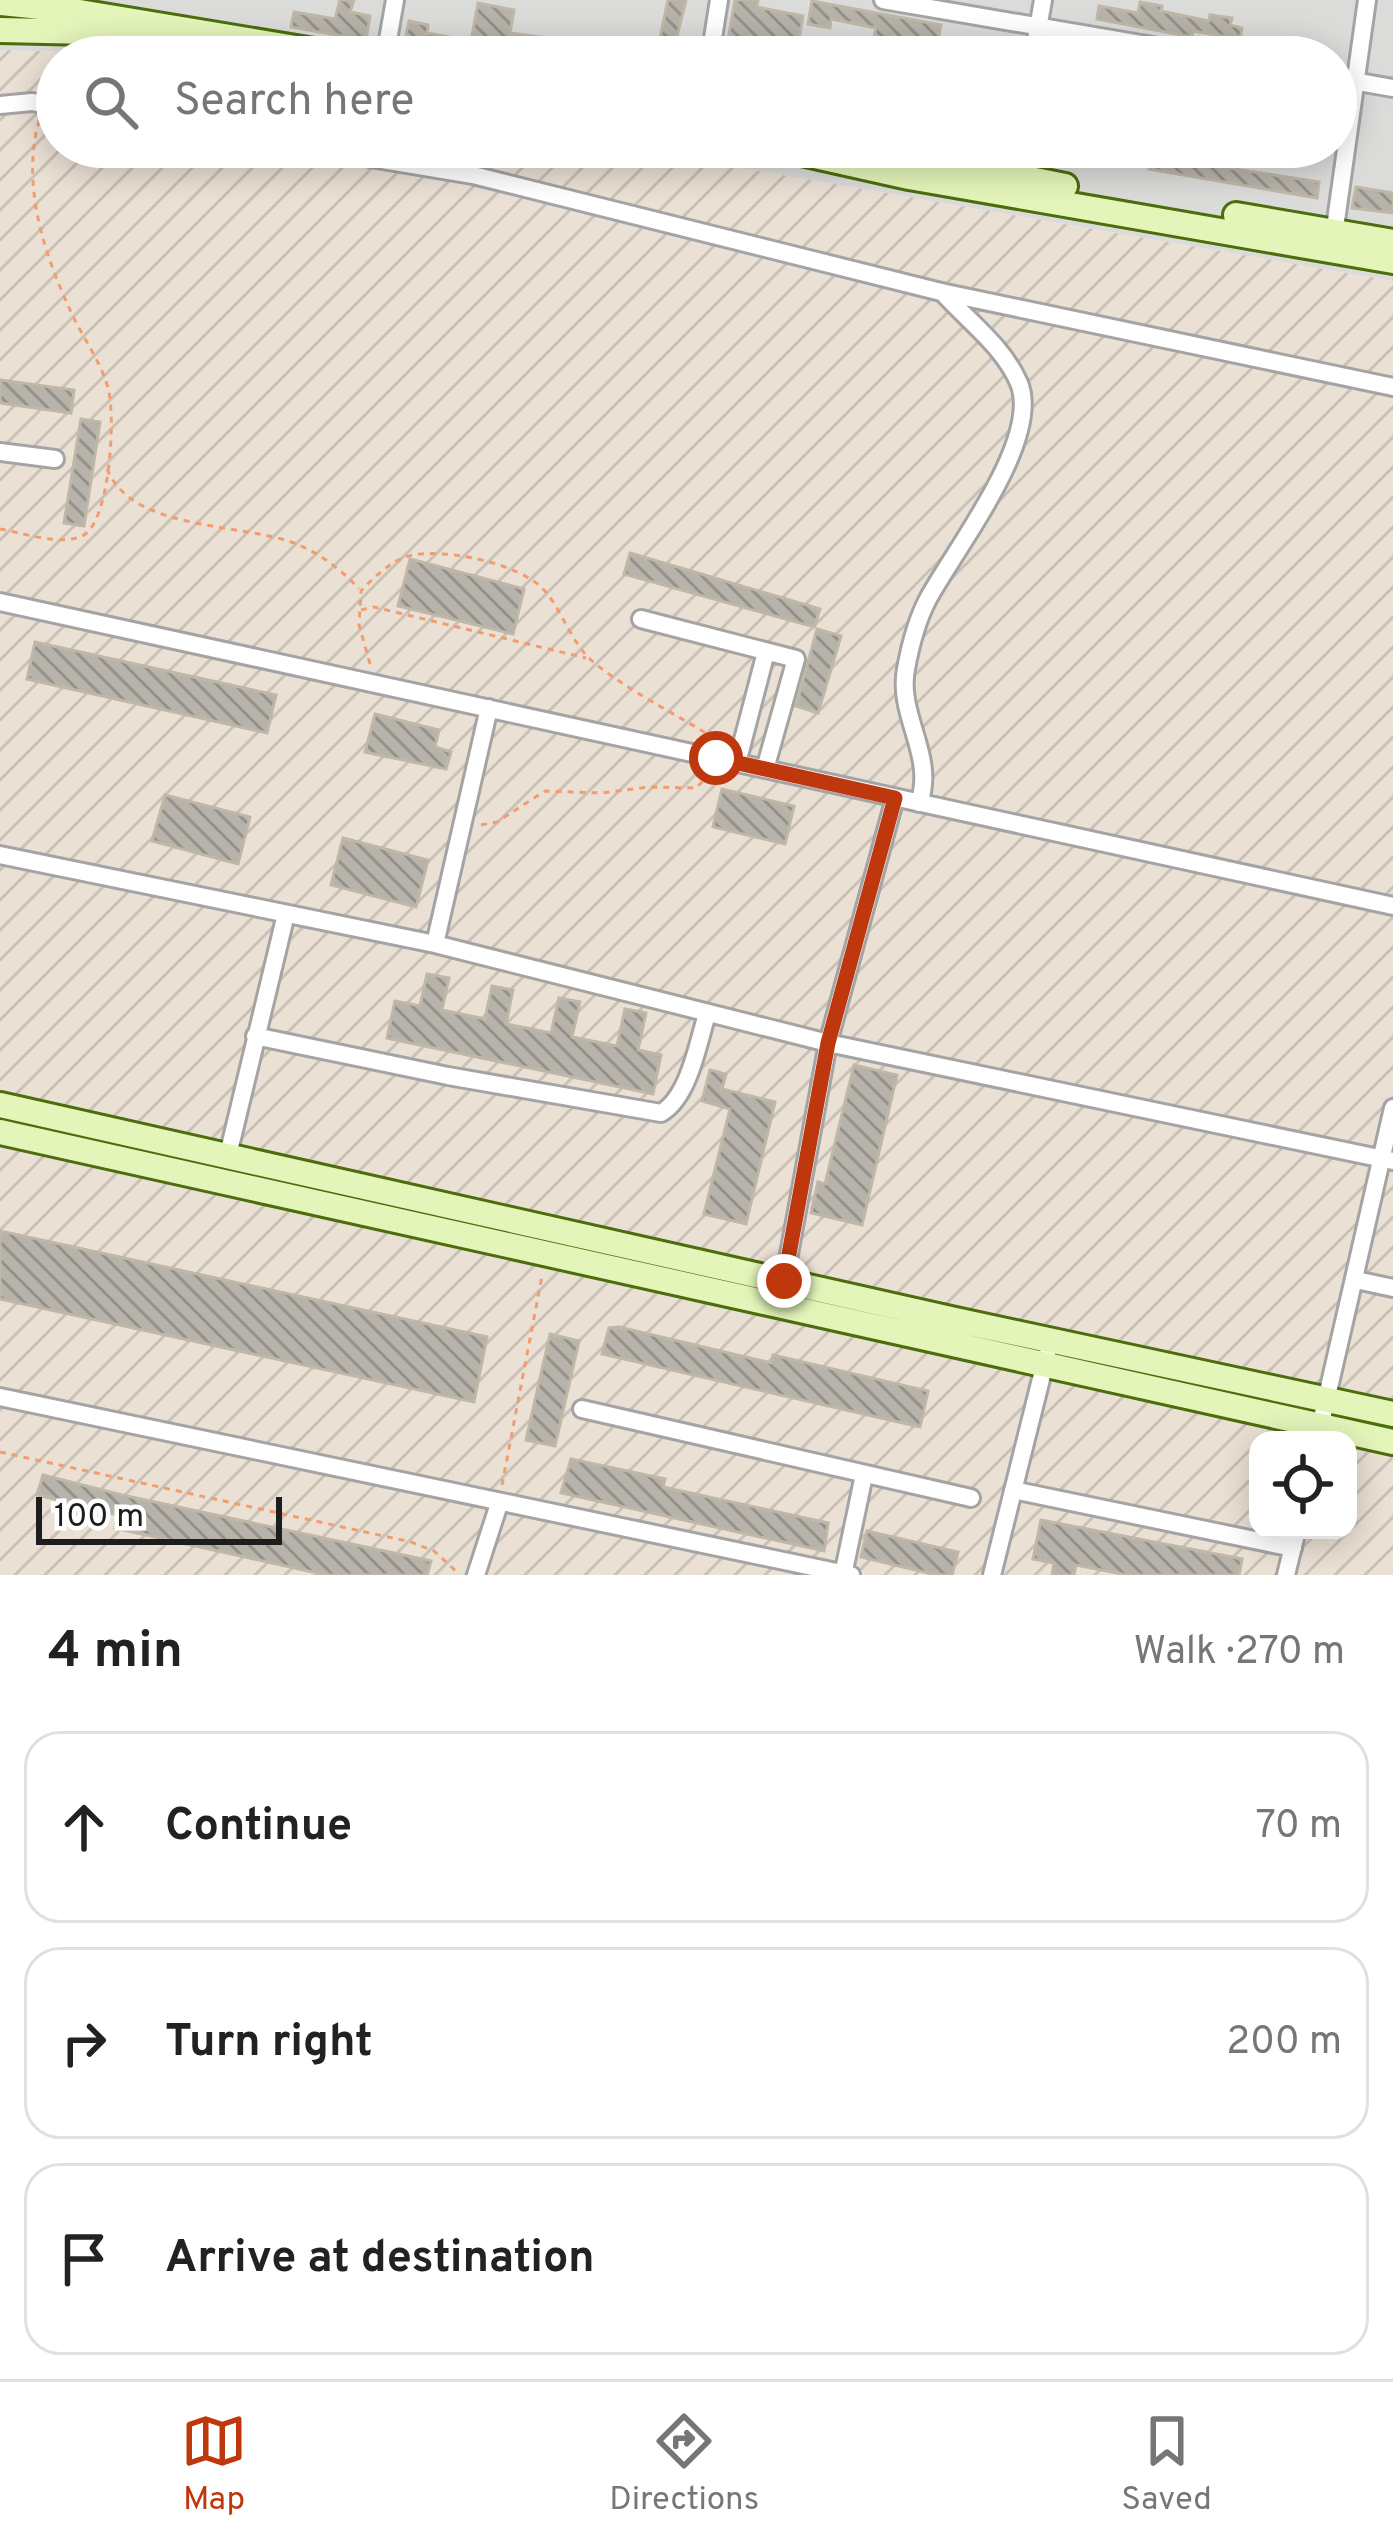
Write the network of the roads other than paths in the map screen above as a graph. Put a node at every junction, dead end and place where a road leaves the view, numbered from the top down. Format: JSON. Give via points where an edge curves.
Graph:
{"nodes":[{"id":1,"x":394,"y":0,"type":"edge"},
{"id":2,"x":719,"y":0,"type":"edge"},
{"id":3,"x":883,"y":0,"type":"edge"},
{"id":4,"x":1043,"y":0,"type":"edge"},
{"id":5,"x":1366,"y":0,"type":"edge"},
{"id":6,"x":0,"y":3,"type":"edge"},
{"id":7,"x":62,"y":4,"type":"edge"},
{"id":8,"x":1039,"y":25,"type":"junction"},
{"id":9,"x":0,"y":30,"type":"edge"},
{"id":10,"x":112,"y":36,"type":"edge"},
{"id":11,"x":236,"y":36,"type":"edge"},
{"id":12,"x":389,"y":36,"type":"edge"},
{"id":13,"x":713,"y":36,"type":"edge"},
{"id":14,"x":1037,"y":36,"type":"edge"},
{"id":15,"x":1100,"y":36,"type":"edge"},
{"id":16,"x":1356,"y":36,"type":"edge"},
{"id":17,"x":1357,"y":82,"type":"edge"},
{"id":18,"x":1393,"y":88,"type":"edge"},
{"id":19,"x":36,"y":105,"type":"edge"},
{"id":20,"x":0,"y":106,"type":"edge"},
{"id":21,"x":431,"y":168,"type":"edge"},
{"id":22,"x":869,"y":168,"type":"edge"},
{"id":23,"x":949,"y":168,"type":"edge"},
{"id":24,"x":1015,"y":168,"type":"edge"},
{"id":25,"x":1337,"y":168,"type":"edge"},
{"id":26,"x":1012,"y":185,"type":"junction"},
{"id":27,"x":1332,"y":241,"type":"junction"},
{"id":28,"x":1393,"y":242,"type":"edge"},
{"id":29,"x":1393,"y":261,"type":"edge"},
{"id":30,"x":941,"y":292,"type":"junction"},
{"id":31,"x":1393,"y":387,"type":"edge"},
{"id":32,"x":0,"y":452,"type":"edge"},
{"id":33,"x":55,"y":460,"type":"dead end"},
{"id":34,"x":0,"y":602,"type":"edge"},
{"id":35,"x":641,"y":620,"type":"dead end"},
{"id":36,"x":766,"y":652,"type":"junction"},
{"id":37,"x":488,"y":708,"type":"junction"},
{"id":38,"x":738,"y":759,"type":"junction"},
{"id":39,"x":765,"y":769,"type":"junction"},
{"id":40,"x":895,"y":798,"type":"junction"},
{"id":41,"x":920,"y":803,"type":"junction"},
{"id":42,"x":0,"y":855,"type":"edge"},
{"id":43,"x":1393,"y":906,"type":"edge"},
{"id":44,"x":286,"y":914,"type":"junction"},
{"id":45,"x":435,"y":944,"type":"junction"},
{"id":46,"x":706,"y":1014,"type":"junction"},
{"id":47,"x":255,"y":1036,"type":"junction"},
{"id":48,"x":828,"y":1043,"type":"junction"},
{"id":49,"x":0,"y":1105,"type":"edge"},
{"id":50,"x":1393,"y":1108,"type":"edge"},
{"id":51,"x":0,"y":1132,"type":"edge"},
{"id":52,"x":228,"y":1155,"type":"junction"},
{"id":53,"x":1388,"y":1161,"type":"edge"},
{"id":54,"x":1356,"y":1280,"type":"junction"},
{"id":55,"x":784,"y":1281,"type":"junction"},
{"id":56,"x":1393,"y":1288,"type":"edge"},
{"id":57,"x":1047,"y":1352,"type":"junction"},
{"id":58,"x":0,"y":1397,"type":"edge"},
{"id":59,"x":1327,"y":1400,"type":"junction"},
{"id":60,"x":582,"y":1408,"type":"dead end"},
{"id":61,"x":1393,"y":1414,"type":"edge"},
{"id":62,"x":1312,"y":1431,"type":"edge"},
{"id":63,"x":1319,"y":1431,"type":"edge"},
{"id":64,"x":1357,"y":1438,"type":"edge"},
{"id":65,"x":1393,"y":1442,"type":"edge"},
{"id":66,"x":864,"y":1475,"type":"junction"},
{"id":67,"x":1013,"y":1490,"type":"junction"},
{"id":68,"x":971,"y":1498,"type":"dead end"},
{"id":69,"x":499,"y":1504,"type":"junction"},
{"id":70,"x":1249,"y":1531,"type":"edge"},
{"id":71,"x":1295,"y":1539,"type":"edge"},
{"id":72,"x":846,"y":1574,"type":"edge"},
{"id":73,"x":476,"y":1575,"type":"edge"},
{"id":74,"x":992,"y":1575,"type":"edge"},
{"id":75,"x":1286,"y":1575,"type":"edge"}],
"edges":[{"from":1,"to":12,"type":"street"},
{"from":2,"to":13,"type":"street"},
{"from":3,"to":8,"type":"street"},
{"from":4,"to":8,"type":"street"},
{"from":5,"to":16,"type":"street"},
{"from":6,"to":7,"type":"street"},
{"from":7,"to":11,"type":"street"},
{"from":8,"to":14,"type":"street"},
{"from":8,"to":15,"type":"street"},
{"from":9,"to":10,"type":"street"},
{"from":17,"to":18,"type":"street"},
{"from":19,"to":20,"type":"street"},
{"from":21,"to":30,"type":"street"},
{"from":22,"to":26,"type":"street"},
{"from":23,"to":26,"type":"street"},
{"from":24,"to":26,"type":"street"},
{"from":25,"to":27,"type":"street"},
{"from":26,"to":27,"type":"street"},
{"from":27,"to":28,"type":"street"},
{"from":27,"to":29,"type":"street"},
{"from":30,"to":31,"type":"street"},
{"from":30,"to":41,"type":"street","via":[[998,351],[1023,399],[1005,467],[925,604],[905,671],[904,701],[926,784]]},
{"from":32,"to":33,"type":"street"},
{"from":34,"to":37,"type":"street"},
{"from":35,"to":36,"type":"street"},
{"from":36,"to":38,"type":"street"},
{"from":36,"to":39,"type":"street","via":[[796,659]]},
{"from":37,"to":38,"type":"street"},
{"from":37,"to":45,"type":"street"},
{"from":38,"to":39,"type":"street"},
{"from":39,"to":40,"type":"street"},
{"from":40,"to":41,"type":"street"},
{"from":40,"to":48,"type":"street"},
{"from":41,"to":43,"type":"street"},
{"from":42,"to":44,"type":"street"},
{"from":44,"to":45,"type":"street"},
{"from":44,"to":47,"type":"street"},
{"from":45,"to":46,"type":"street"},
{"from":46,"to":47,"type":"street","via":[[694,1059],[661,1113]]},
{"from":46,"to":48,"type":"street"},
{"from":47,"to":52,"type":"street"},
{"from":48,"to":53,"type":"street"},
{"from":48,"to":55,"type":"street"},
{"from":49,"to":52,"type":"street"},
{"from":50,"to":53,"type":"street"},
{"from":51,"to":57,"type":"street","via":[[546,1254]]},
{"from":52,"to":55,"type":"street"},
{"from":53,"to":54,"type":"street"},
{"from":54,"to":56,"type":"street"},
{"from":54,"to":59,"type":"street"},
{"from":55,"to":57,"type":"street"},
{"from":57,"to":59,"type":"street"},
{"from":57,"to":62,"type":"street"},
{"from":57,"to":67,"type":"street"},
{"from":58,"to":69,"type":"street"},
{"from":59,"to":61,"type":"street"},
{"from":59,"to":63,"type":"street"},
{"from":60,"to":66,"type":"street"},
{"from":64,"to":65,"type":"street"},
{"from":66,"to":68,"type":"street"},
{"from":66,"to":72,"type":"street"},
{"from":67,"to":70,"type":"street"},
{"from":67,"to":74,"type":"street"},
{"from":69,"to":72,"type":"street"},
{"from":69,"to":73,"type":"street"},
{"from":71,"to":75,"type":"street"}]}
